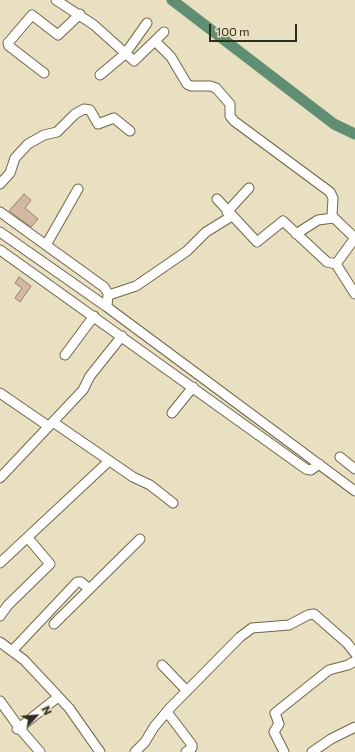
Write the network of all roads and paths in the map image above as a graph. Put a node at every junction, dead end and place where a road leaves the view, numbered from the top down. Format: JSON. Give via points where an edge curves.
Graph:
{"nodes":[{"id":1,"x":56,"y":0,"type":"edge"},
{"id":2,"x":80,"y":14,"type":"junction"},
{"id":3,"x":147,"y":23,"type":"dead end"},
{"id":4,"x":164,"y":32,"type":"dead end"},
{"id":5,"x":155,"y":41,"type":"junction"},
{"id":6,"x":125,"y":54,"type":"junction"},
{"id":7,"x":44,"y":73,"type":"dead end"},
{"id":8,"x":100,"y":75,"type":"dead end"},
{"id":9,"x":130,"y":131,"type":"dead end"},
{"id":10,"x":0,"y":184,"type":"edge"},
{"id":11,"x":249,"y":188,"type":"dead end"},
{"id":12,"x":78,"y":189,"type":"dead end"},
{"id":13,"x":217,"y":199,"type":"dead end"},
{"id":14,"x":0,"y":212,"type":"edge"},
{"id":15,"x":229,"y":214,"type":"junction"},
{"id":16,"x":333,"y":218,"type":"junction"},
{"id":17,"x":0,"y":232,"type":"edge"},
{"id":18,"x":296,"y":234,"type":"junction"},
{"id":19,"x":46,"y":245,"type":"junction"},
{"id":20,"x":0,"y":250,"type":"edge"},
{"id":21,"x":336,"y":264,"type":"junction"},
{"id":22,"x":355,"y":294,"type":"edge"},
{"id":23,"x":109,"y":295,"type":"junction"},
{"id":24,"x":107,"y":307,"type":"junction"},
{"id":25,"x":94,"y":316,"type":"junction"},
{"id":26,"x":122,"y":336,"type":"junction"},
{"id":27,"x":66,"y":355,"type":"dead end"},
{"id":28,"x":193,"y":387,"type":"junction"},
{"id":29,"x":0,"y":393,"type":"edge"},
{"id":30,"x":172,"y":414,"type":"dead end"},
{"id":31,"x":51,"y":424,"type":"junction"},
{"id":32,"x":355,"y":456,"type":"edge"},
{"id":33,"x":109,"y":461,"type":"junction"},
{"id":34,"x":319,"y":464,"type":"junction"},
{"id":35,"x":355,"y":469,"type":"edge"},
{"id":36,"x":0,"y":478,"type":"edge"},
{"id":37,"x":355,"y":491,"type":"edge"},
{"id":38,"x":173,"y":503,"type":"dead end"},
{"id":39,"x":28,"y":538,"type":"junction"},
{"id":40,"x":140,"y":539,"type":"dead end"},
{"id":41,"x":0,"y":563,"type":"edge"},
{"id":42,"x":89,"y":589,"type":"junction"},
{"id":43,"x":0,"y":616,"type":"edge"},
{"id":44,"x":54,"y":624,"type":"dead end"},
{"id":45,"x":0,"y":642,"type":"edge"},
{"id":46,"x":12,"y":651,"type":"junction"},
{"id":47,"x":355,"y":653,"type":"edge"},
{"id":48,"x":355,"y":660,"type":"edge"},
{"id":49,"x":162,"y":665,"type":"dead end"},
{"id":50,"x":187,"y":691,"type":"junction"},
{"id":51,"x":58,"y":697,"type":"junction"},
{"id":52,"x":0,"y":701,"type":"edge"},
{"id":53,"x":167,"y":712,"type":"junction"},
{"id":54,"x":355,"y":727,"type":"edge"},
{"id":55,"x":19,"y":730,"type":"junction"},
{"id":56,"x":40,"y":752,"type":"edge"},
{"id":57,"x":100,"y":752,"type":"edge"},
{"id":58,"x":135,"y":752,"type":"edge"},
{"id":59,"x":186,"y":752,"type":"edge"},
{"id":60,"x":284,"y":752,"type":"edge"},
{"id":61,"x":312,"y":752,"type":"edge"}],
"edges":[{"from":1,"to":2,"type":"street"},
{"from":2,"to":6,"type":"street"},
{"from":2,"to":7,"type":"street","via":[[58,35],[32,15],[8,43]]},
{"from":3,"to":6,"type":"street"},
{"from":4,"to":5,"type":"street"},
{"from":5,"to":6,"type":"street","via":[[135,61]]},
{"from":5,"to":16,"type":"street","via":[[171,57],[186,84],[216,88],[230,104],[230,116],[234,121],[326,188],[333,198]]},
{"from":6,"to":8,"type":"street"},
{"from":9,"to":10,"type":"street","via":[[114,118],[98,124],[90,110],[84,109],[57,132],[44,135],[28,144],[15,158],[10,173]]},
{"from":11,"to":15,"type":"street"},
{"from":12,"to":19,"type":"street"},
{"from":13,"to":15,"type":"street"},
{"from":14,"to":19,"type":"street"},
{"from":15,"to":18,"type":"street","via":[[257,242],[282,221]]},
{"from":15,"to":23,"type":"street","via":[[206,232],[188,251],[136,286]]},
{"from":16,"to":18,"type":"street","via":[[318,220]]},
{"from":16,"to":21,"type":"street","via":[[354,238]]},
{"from":17,"to":24,"type":"street"},
{"from":18,"to":21,"type":"street","via":[[327,262]]},
{"from":19,"to":23,"type":"street","via":[[104,287]]},
{"from":20,"to":25,"type":"street"},
{"from":21,"to":22,"type":"street"},
{"from":23,"to":24,"type":"street"},
{"from":24,"to":34,"type":"street"},
{"from":25,"to":26,"type":"street"},
{"from":25,"to":27,"type":"street"},
{"from":26,"to":28,"type":"street"},
{"from":26,"to":31,"type":"street","via":[[90,376],[83,390]]},
{"from":28,"to":30,"type":"street"},
{"from":28,"to":34,"type":"street","via":[[306,469],[311,470]]},
{"from":29,"to":31,"type":"street"},
{"from":31,"to":33,"type":"street"},
{"from":31,"to":36,"type":"street"},
{"from":32,"to":35,"type":"street","via":[[344,460]]},
{"from":33,"to":38,"type":"street","via":[[150,485]]},
{"from":33,"to":39,"type":"street"},
{"from":34,"to":37,"type":"street"},
{"from":39,"to":41,"type":"street"},
{"from":39,"to":43,"type":"street","via":[[50,564]]},
{"from":40,"to":42,"type":"street"},
{"from":42,"to":44,"type":"street"},
{"from":42,"to":46,"type":"street","via":[[77,582]]},
{"from":45,"to":46,"type":"street"},
{"from":46,"to":51,"type":"street","via":[[24,660]]},
{"from":47,"to":50,"type":"street","via":[[320,618],[311,614],[290,625],[248,630]]},
{"from":48,"to":60,"type":"street","via":[[348,665],[329,670],[275,713],[279,724],[274,732]]},
{"from":49,"to":50,"type":"street"},
{"from":50,"to":53,"type":"street"},
{"from":51,"to":55,"type":"street"},
{"from":51,"to":57,"type":"street"},
{"from":52,"to":55,"type":"street"},
{"from":53,"to":58,"type":"street"},
{"from":53,"to":59,"type":"street","via":[[192,745]]},
{"from":54,"to":61,"type":"street"},
{"from":55,"to":56,"type":"street"}]}
